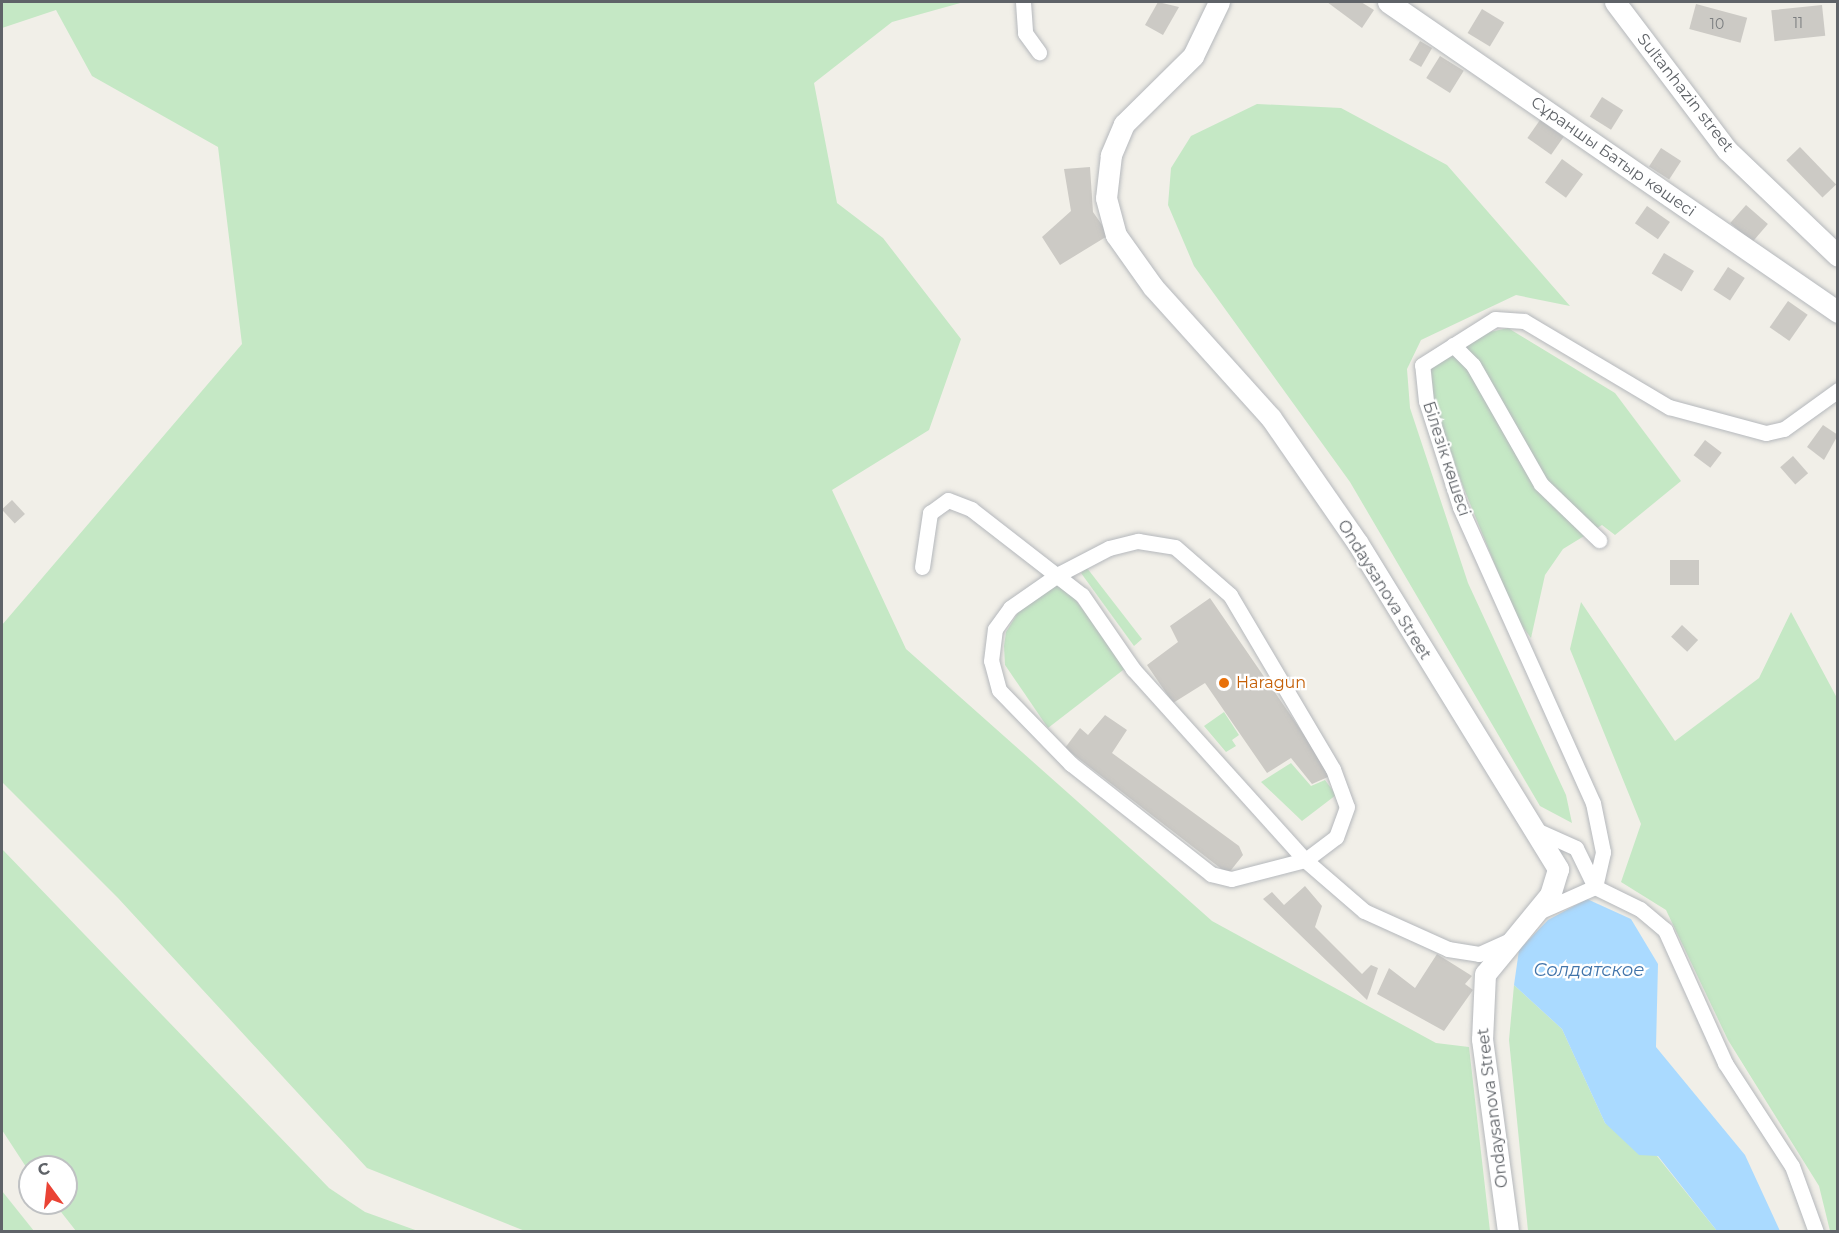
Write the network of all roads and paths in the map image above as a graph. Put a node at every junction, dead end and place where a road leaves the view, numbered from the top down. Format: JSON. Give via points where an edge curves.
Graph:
{"nodes":[{"id":1,"x":1023,"y":2,"type":"edge"},
{"id":2,"x":1219,"y":2,"type":"edge"},
{"id":3,"x":1388,"y":2,"type":"edge"},
{"id":4,"x":1615,"y":2,"type":"edge"},
{"id":5,"x":1039,"y":52,"type":"dead end"},
{"id":6,"x":1838,"y":256,"type":"edge"},
{"id":7,"x":1838,"y":312,"type":"edge"},
{"id":8,"x":1453,"y":345,"type":"junction"},
{"id":9,"x":1838,"y":390,"type":"edge"},
{"id":10,"x":1599,"y":540,"type":"dead end"},
{"id":11,"x":922,"y":567,"type":"dead end"},
{"id":12,"x":1059,"y":574,"type":"junction"},
{"id":13,"x":1534,"y":829,"type":"junction"},
{"id":14,"x":1305,"y":860,"type":"junction"},
{"id":15,"x":1594,"y":887,"type":"junction"},
{"id":16,"x":1527,"y":919,"type":"junction"},
{"id":17,"x":1511,"y":940,"type":"junction"},
{"id":18,"x":1508,"y":1232,"type":"edge"},
{"id":19,"x":1816,"y":1232,"type":"edge"}],
"edges":[{"from":1,"to":5,"type":"street","via":[[1025,33]]},
{"from":2,"to":13,"type":"street","name":"Ondaysanova Street","via":[[1193,56],[1124,124],[1111,155],[1106,198],[1116,235],[1153,287],[1271,418],[1357,542]]},
{"from":3,"to":7,"type":"street","name":"Сұраншы Батыр көшесі"},
{"from":4,"to":6,"type":"street","name":"Sultanhazin street","via":[[1727,150]]},
{"from":8,"to":9,"type":"street","name":"Білезік көшесі","via":[[1496,319],[1524,321],[1670,408],[1766,434],[1784,429]]},
{"from":8,"to":10,"type":"street","via":[[1473,365],[1541,484]]},
{"from":8,"to":15,"type":"street","name":"Білезік көшесі","via":[[1422,365],[1426,401],[1460,507],[1593,803],[1603,852]]},
{"from":11,"to":12,"type":"street","via":[[930,513],[948,500],[971,508]]},
{"from":12,"to":14,"type":"street","via":[[1082,595],[1133,669]]},
{"from":12,"to":14,"type":"street","via":[[1109,548],[1138,541],[1175,547],[1230,595],[1333,769],[1347,807],[1336,837]]},
{"from":12,"to":14,"type":"street","via":[[1010,608],[995,629],[991,661],[999,690],[1027,724],[1211,874],[1231,879]]},
{"from":13,"to":15,"type":"street","via":[[1576,848]]},
{"from":13,"to":16,"type":"street","name":"Ondaysanova Street","via":[[1558,869],[1550,895]]},
{"from":14,"to":17,"type":"street","via":[[1364,911],[1419,940],[1479,954]]},
{"from":15,"to":16,"type":"street","via":[[1567,895]]},
{"from":15,"to":19,"type":"street","via":[[1640,909],[1665,930],[1725,1064],[1792,1166]]},
{"from":16,"to":17,"type":"street","name":"Ondaysanova Street"},
{"from":17,"to":18,"type":"street","name":"Ondaysanova Street","via":[[1485,974],[1482,1039]]}]}
